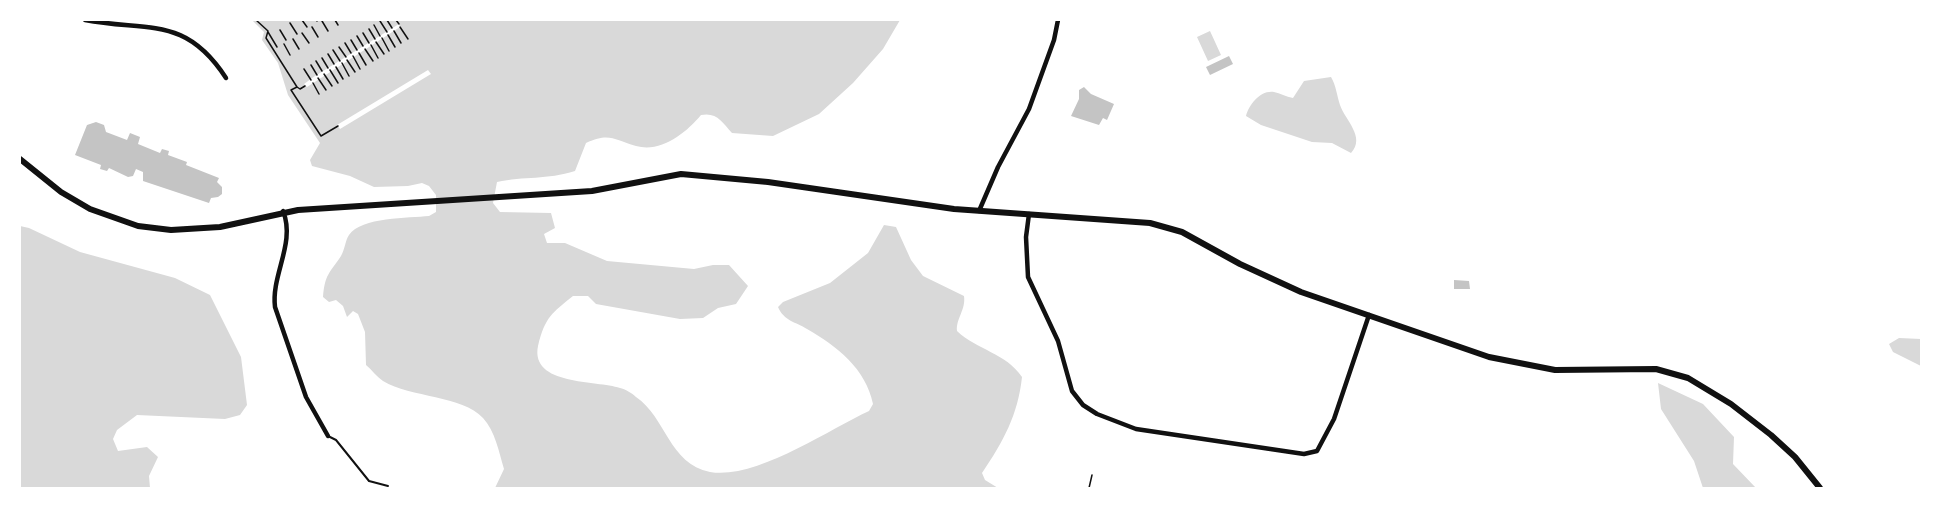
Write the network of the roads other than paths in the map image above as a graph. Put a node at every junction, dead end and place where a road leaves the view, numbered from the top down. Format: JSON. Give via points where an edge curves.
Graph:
{"nodes":[{"id":1,"x":85,"y":20,"type":"edge"},
{"id":2,"x":1066,"y":20,"type":"edge"},
{"id":3,"x":1059,"y":21,"type":"edge"},
{"id":4,"x":226,"y":78,"type":"dead end"},
{"id":5,"x":20,"y":159,"type":"edge"},
{"id":6,"x":283,"y":211,"type":"junction"},
{"id":7,"x":979,"y":211,"type":"junction"},
{"id":8,"x":1029,"y":214,"type":"junction"},
{"id":9,"x":1369,"y":315,"type":"junction"},
{"id":10,"x":328,"y":436,"type":"joint"},
{"id":11,"x":388,"y":486,"type":"dead end"},
{"id":12,"x":1820,"y":489,"type":"edge"}],
"edges":[{"from":1,"to":4,"type":"street","via":[[174,31],[203,50]]},
{"from":2,"to":3,"type":"street"},
{"from":3,"to":7,"type":"street","via":[[1029,109]]},
{"from":5,"to":6,"type":"main road","via":[[76,201],[138,226],[204,230]]},
{"from":6,"to":7,"type":"main road","via":[[592,191],[698,174]]},
{"from":6,"to":10,"type":"street","via":[[287,220],[286,242],[275,307],[306,397]]},
{"from":7,"to":8,"type":"main road"},
{"from":8,"to":9,"type":"main road","via":[[1166,227],[1271,279]]},
{"from":8,"to":9,"type":"street","via":[[1028,277],[1058,341],[1072,391],[1090,410],[1136,429],[1304,454],[1317,451],[1334,419]]},
{"from":9,"to":12,"type":"main road","via":[[1522,365],[1572,371],[1656,369],[1688,378],[1771,435]]},
{"from":10,"to":11,"type":"lane","via":[[336,440],[369,481]]}]}
